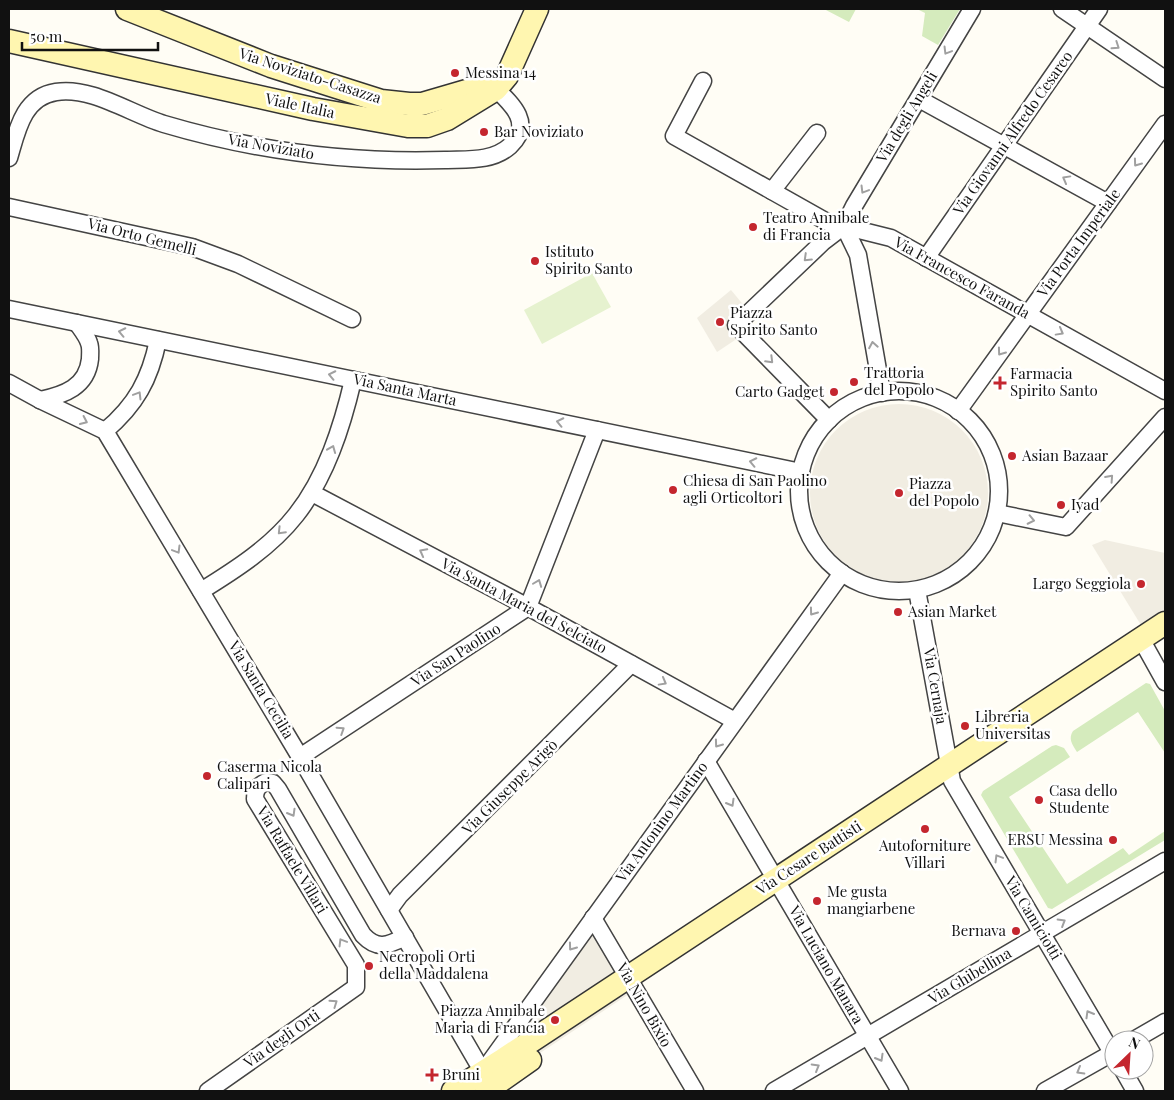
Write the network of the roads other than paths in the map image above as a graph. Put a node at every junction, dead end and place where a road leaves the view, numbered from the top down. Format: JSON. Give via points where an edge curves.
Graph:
{"nodes":[{"id":1,"x":126,"y":9,"type":"edge"},
{"id":2,"x":537,"y":9,"type":"edge"},
{"id":3,"x":972,"y":9,"type":"edge"},
{"id":4,"x":1062,"y":9,"type":"edge"},
{"id":5,"x":1099,"y":9,"type":"edge"},
{"id":6,"x":1087,"y":26,"type":"junction"},
{"id":7,"x":9,"y":41,"type":"edge"},
{"id":8,"x":1165,"y":79,"type":"edge"},
{"id":9,"x":703,"y":81,"type":"dead end"},
{"id":10,"x":496,"y":89,"type":"junction"},
{"id":11,"x":918,"y":99,"type":"junction"},
{"id":12,"x":1165,"y":124,"type":"edge"},
{"id":13,"x":817,"y":133,"type":"dead end"},
{"id":14,"x":1004,"y":146,"type":"junction"},
{"id":15,"x":9,"y":158,"type":"edge"},
{"id":16,"x":772,"y":191,"type":"junction"},
{"id":17,"x":1108,"y":203,"type":"junction"},
{"id":18,"x":9,"y":207,"type":"edge"},
{"id":19,"x":844,"y":226,"type":"junction"},
{"id":20,"x":926,"y":258,"type":"junction"},
{"id":21,"x":9,"y":309,"type":"edge"},
{"id":22,"x":1028,"y":314,"type":"junction"},
{"id":23,"x":352,"y":319,"type":"dead end"},
{"id":24,"x":77,"y":323,"type":"junction"},
{"id":25,"x":158,"y":340,"type":"junction"},
{"id":26,"x":353,"y":380,"type":"junction"},
{"id":27,"x":9,"y":383,"type":"edge"},
{"id":28,"x":1165,"y":391,"type":"edge"},
{"id":29,"x":882,"y":393,"type":"junction"},
{"id":30,"x":40,"y":400,"type":"junction"},
{"id":31,"x":958,"y":411,"type":"junction"},
{"id":32,"x":1165,"y":418,"type":"edge"},
{"id":33,"x":829,"y":420,"type":"junction"},
{"id":34,"x":105,"y":430,"type":"junction"},
{"id":35,"x":598,"y":430,"type":"junction"},
{"id":36,"x":801,"y":472,"type":"junction"},
{"id":37,"x":312,"y":493,"type":"junction"},
{"id":38,"x":997,"y":513,"type":"junction"},
{"id":39,"x":842,"y":573,"type":"junction"},
{"id":40,"x":917,"y":590,"type":"junction"},
{"id":41,"x":201,"y":592,"type":"junction"},
{"id":42,"x":528,"y":607,"type":"junction"},
{"id":43,"x":1165,"y":623,"type":"edge"},
{"id":44,"x":1151,"y":644,"type":"edge"},
{"id":45,"x":632,"y":664,"type":"junction"},
{"id":46,"x":1165,"y":682,"type":"edge"},
{"id":47,"x":735,"y":722,"type":"junction"},
{"id":48,"x":300,"y":757,"type":"junction"},
{"id":49,"x":706,"y":761,"type":"junction"},
{"id":50,"x":951,"y":774,"type":"junction"},
{"id":51,"x":1165,"y":860,"type":"edge"},
{"id":52,"x":780,"y":886,"type":"junction"},
{"id":53,"x":389,"y":910,"type":"junction"},
{"id":54,"x":593,"y":918,"type":"junction"},
{"id":55,"x":1042,"y":933,"type":"junction"},
{"id":56,"x":405,"y":937,"type":"junction"},
{"id":57,"x":631,"y":984,"type":"junction"},
{"id":58,"x":356,"y":987,"type":"joint"},
{"id":59,"x":1165,"y":1022,"type":"edge"},
{"id":60,"x":1151,"y":1030,"type":"edge"},
{"id":61,"x":868,"y":1036,"type":"junction"},
{"id":62,"x":1104,"y":1038,"type":"edge"},
{"id":63,"x":1104,"y":1058,"type":"edge"},
{"id":64,"x":1129,"y":1080,"type":"edge"},
{"id":65,"x":489,"y":1085,"type":"edge"},
{"id":66,"x":208,"y":1091,"type":"edge"},
{"id":67,"x":453,"y":1091,"type":"edge"},
{"id":68,"x":695,"y":1091,"type":"edge"},
{"id":69,"x":774,"y":1091,"type":"edge"},
{"id":70,"x":900,"y":1091,"type":"edge"},
{"id":71,"x":1045,"y":1091,"type":"edge"},
{"id":72,"x":1135,"y":1091,"type":"edge"}],
"edges":[{"from":1,"to":10,"type":"main road","name":"Via Noviziato-Casazza","via":[[271,66],[381,100],[422,104],[489,84]]},
{"from":2,"to":10,"type":"main road","name":"Viale Italia","via":[[507,76]]},
{"from":3,"to":11,"type":"street","name":"Via degli Angeli","one_way":true},
{"from":4,"to":6,"type":"street"},
{"from":5,"to":6,"type":"street","name":"Via Giovanni Alfredo Cesareo"},
{"from":6,"to":8,"type":"street","one_way":true},
{"from":6,"to":14,"type":"street","name":"Via Giovanni Alfredo Cesareo"},
{"from":7,"to":10,"type":"main road","name":"Viale Italia","via":[[398,126],[437,123]]},
{"from":9,"to":16,"type":"street","name":"Via Francesco Faranda","via":[[674,136]]},
{"from":10,"to":15,"type":"street","name":"Via Noviziato","via":[[517,111],[520,126],[510,145],[491,157],[360,160],[255,146],[163,124],[91,96],[62,91],[47,94],[29,106]]},
{"from":11,"to":14,"type":"street"},
{"from":11,"to":19,"type":"street","name":"Via degli Angeli","one_way":true},
{"from":12,"to":17,"type":"street","name":"Via Porta Imperiale","one_way":true},
{"from":13,"to":16,"type":"street"},
{"from":17,"to":14,"type":"street","one_way":true},
{"from":14,"to":20,"type":"street","name":"Via Giovanni Alfredo Cesareo"},
{"from":16,"to":19,"type":"street","name":"Via Francesco Faranda","via":[[827,222]]},
{"from":17,"to":22,"type":"street","name":"Via Porta Imperiale"},
{"from":18,"to":23,"type":"street","name":"Via Orto Gemelli","via":[[192,247],[238,264]]},
{"from":19,"to":20,"type":"street","name":"Via Francesco Faranda","via":[[891,238]]},
{"from":29,"to":19,"type":"street","one_way":true,"via":[[858,255]]},
{"from":19,"to":33,"type":"street","one_way":true,"via":[[736,325]]},
{"from":20,"to":22,"type":"street","name":"Via Francesco Faranda"},
{"from":21,"to":24,"type":"street","name":"Via Santa Marta"},
{"from":22,"to":28,"type":"street","name":"Via Francesco Faranda","one_way":true},
{"from":22,"to":31,"type":"street","name":"Via Porta Imperiale","one_way":true},
{"from":25,"to":24,"type":"street","name":"Via Santa Marta","one_way":true},
{"from":24,"to":30,"type":"street","via":[[89,343],[89,365],[84,376],[62,395]]},
{"from":26,"to":25,"type":"street","name":"Via Santa Marta","one_way":true},
{"from":34,"to":25,"type":"street","one_way":true,"via":[[130,407],[140,391],[149,375]]},
{"from":35,"to":26,"type":"street","name":"Via Santa Marta","one_way":true},
{"from":37,"to":26,"type":"street","one_way":true,"via":[[338,433]]},
{"from":27,"to":30,"type":"street"},
{"from":29,"to":31,"type":"street","via":[[922,394]]},
{"from":29,"to":33,"type":"street","via":[[854,402]]},
{"from":30,"to":34,"type":"street","one_way":true},
{"from":31,"to":38,"type":"street","via":[[979,431],[993,456],[999,484]]},
{"from":38,"to":32,"type":"street","one_way":true,"via":[[1066,527]]},
{"from":33,"to":36,"type":"street","via":[[811,444]]},
{"from":34,"to":41,"type":"street","name":"Via Santa Cecilia","one_way":true},
{"from":36,"to":35,"type":"street","name":"Via Santa Marta","one_way":true},
{"from":42,"to":35,"type":"street","one_way":true},
{"from":36,"to":39,"type":"street","via":[[800,505],[810,536]]},
{"from":37,"to":41,"type":"street","one_way":true,"via":[[296,516],[263,548]]},
{"from":42,"to":37,"type":"street","name":"Via Santa Maria del Selciato","one_way":true},
{"from":38,"to":40,"type":"street","via":[[984,544],[962,569],[949,578]]},
{"from":39,"to":40,"type":"street","via":[[863,584],[886,590]]},
{"from":39,"to":47,"type":"street","name":"Via Antonino Martino","one_way":true},
{"from":40,"to":50,"type":"street","name":"Via Cernaja"},
{"from":41,"to":48,"type":"street","name":"Via Santa Cecilia"},
{"from":42,"to":45,"type":"street","name":"Via Santa Maria del Selciato"},
{"from":48,"to":42,"type":"street","name":"Via San Paolino","one_way":true},
{"from":43,"to":44,"type":"main road","name":"Via Cesare Battisti"},
{"from":44,"to":46,"type":"street"},
{"from":44,"to":50,"type":"main road","name":"Via Cesare Battisti"},
{"from":45,"to":47,"type":"street","name":"Via Santa Maria del Selciato","one_way":true},
{"from":45,"to":53,"type":"street","name":"Via Giuseppe Arigò","via":[[400,895]]},
{"from":47,"to":49,"type":"street","name":"Via Antonino Martino","one_way":true},
{"from":48,"to":53,"type":"street","name":"Via Santa Cecilia"},
{"from":49,"to":52,"type":"street","name":"Via Luciano Manara","one_way":true},
{"from":49,"to":54,"type":"street","name":"Via Antonino Martino"},
{"from":50,"to":52,"type":"main road","name":"Via Cesare Battisti"},
{"from":55,"to":50,"type":"street","name":"Via Camiciotti","one_way":true},
{"from":55,"to":51,"type":"street","name":"Via Ghibellina","one_way":true},
{"from":52,"to":57,"type":"main road","name":"Via Cesare Battisti"},
{"from":52,"to":61,"type":"street","name":"Via Luciano Manara"},
{"from":53,"to":56,"type":"street","name":"Via Santa Cecilia"},
{"from":54,"to":57,"type":"street","name":"Via Nino Bixio"},
{"from":54,"to":65,"type":"street","name":"Via Antonino Martino","one_way":true},
{"from":55,"to":61,"type":"street","name":"Via Ghibellina"},
{"from":62,"to":55,"type":"street","name":"Via Camiciotti","one_way":true},
{"from":58,"to":56,"type":"street","name":"Via Raffaele Villari","one_way":true,"via":[[356,966],[255,799],[258,786],[266,782],[278,789],[362,935],[380,946]]},
{"from":56,"to":65,"type":"street","name":"Via Santa Cecilia"},
{"from":57,"to":65,"type":"main road","name":"Via Cesare Battisti","via":[[504,1059]]},
{"from":57,"to":68,"type":"street","name":"Via Nino Bixio"},
{"from":66,"to":58,"type":"street","name":"Via degli Orti","one_way":true},
{"from":59,"to":60,"type":"street"},
{"from":69,"to":61,"type":"street","name":"Via Ghibellina","one_way":true},
{"from":61,"to":70,"type":"street","name":"Via Luciano Manara","one_way":true},
{"from":63,"to":71,"type":"street","one_way":true},
{"from":64,"to":72,"type":"street"},
{"from":65,"to":67,"type":"main road","name":"Via Cesare Battisti"}]}
